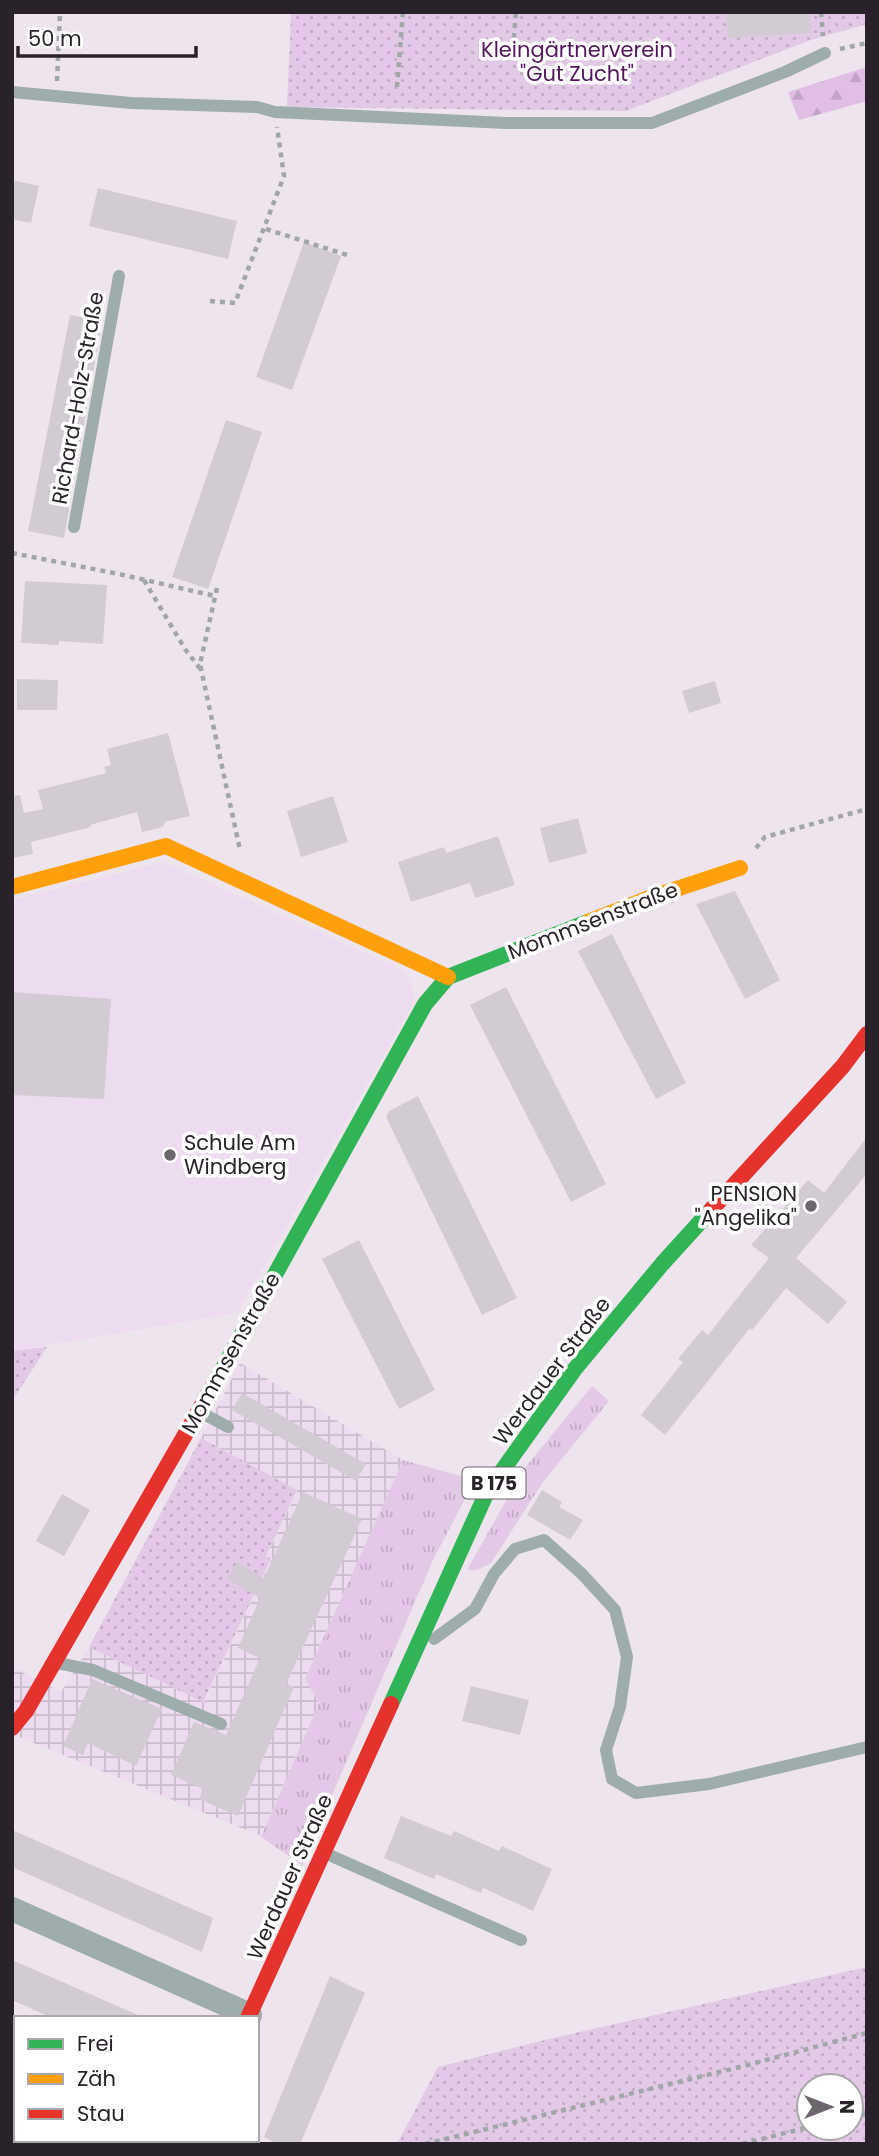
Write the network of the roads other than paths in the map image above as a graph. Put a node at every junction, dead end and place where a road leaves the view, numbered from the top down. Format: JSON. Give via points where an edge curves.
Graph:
{"nodes":[{"id":1,"x":825,"y":53,"type":"road end"},
{"id":2,"x":12,"y":92,"type":"edge"},
{"id":3,"x":119,"y":276,"type":"dead end"},
{"id":4,"x":74,"y":527,"type":"dead end"},
{"id":5,"x":740,"y":868,"type":"road end"},
{"id":6,"x":12,"y":887,"type":"edge"},
{"id":7,"x":448,"y":977,"type":"junction"},
{"id":8,"x":867,"y":1034,"type":"edge"},
{"id":9,"x":199,"y":1411,"type":"junction"},
{"id":10,"x":228,"y":1427,"type":"dead end"},
{"id":11,"x":411,"y":1661,"type":"junction"},
{"id":12,"x":53,"y":1662,"type":"junction"},
{"id":13,"x":221,"y":1724,"type":"dead end"},
{"id":14,"x":12,"y":1728,"type":"edge"},
{"id":15,"x":867,"y":1747,"type":"edge"},
{"id":16,"x":323,"y":1853,"type":"junction"},
{"id":17,"x":12,"y":1909,"type":"edge"},
{"id":18,"x":522,"y":1940,"type":"dead end"},
{"id":19,"x":247,"y":2016,"type":"edge"},
{"id":20,"x":249,"y":2016,"type":"edge"}],
"edges":[{"from":1,"to":2,"type":"lane","via":[[652,123],[506,123],[275,112],[257,107],[131,103]]},
{"from":3,"to":4,"type":"lane","name":"Richard-Holz-Straße"},
{"from":5,"to":7,"type":"street","name":"Mommsenstraße","via":[[652,897]]},
{"from":6,"to":7,"type":"street","via":[[166,846]]},
{"from":7,"to":9,"type":"street","name":"Mommsenstraße","via":[[425,1004]]},
{"from":8,"to":11,"type":"street","name":"Werdauer Straße","number":"B 175","via":[[662,1264],[567,1381],[487,1492]]},
{"from":9,"to":10,"type":"lane"},
{"from":9,"to":12,"type":"street","name":"Mommsenstraße"},
{"from":11,"to":15,"type":"lane","via":[[475,1609],[515,1549],[544,1540],[615,1610],[627,1657],[620,1707],[606,1750],[612,1779],[636,1793],[697,1786]]},
{"from":11,"to":16,"type":"street","name":"Werdauer Straße","number":"B 175"},
{"from":12,"to":13,"type":"lane","via":[[93,1670]]},
{"from":12,"to":14,"type":"street","name":"Mommsenstraße"},
{"from":16,"to":18,"type":"lane"},
{"from":16,"to":20,"type":"street","name":"Werdauer Straße","number":"B 175"},
{"from":17,"to":19,"type":"street"}]}
